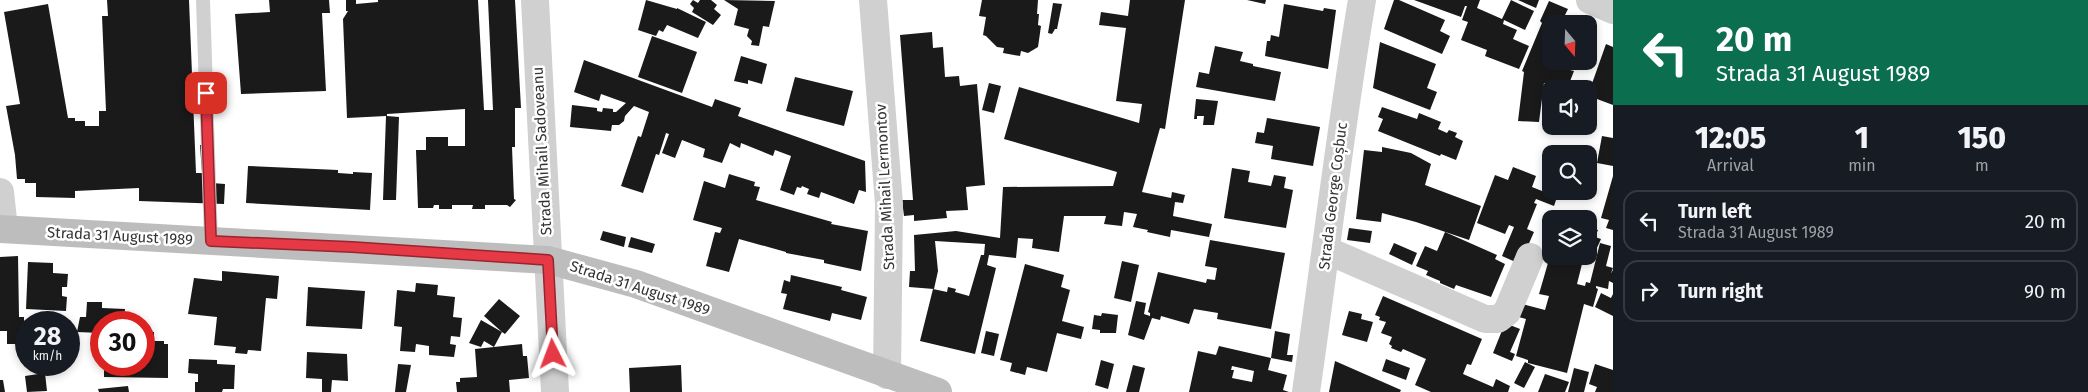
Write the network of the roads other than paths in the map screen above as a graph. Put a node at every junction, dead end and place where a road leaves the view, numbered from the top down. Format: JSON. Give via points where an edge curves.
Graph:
{"nodes":[{"id":1,"x":203,"y":0,"type":"edge"},
{"id":2,"x":534,"y":0,"type":"edge"},
{"id":3,"x":873,"y":0,"type":"edge"},
{"id":4,"x":1362,"y":0,"type":"edge"},
{"id":5,"x":1590,"y":0,"type":"edge"},
{"id":6,"x":1613,"y":10,"type":"edge"},
{"id":7,"x":0,"y":192,"type":"edge"},
{"id":8,"x":2,"y":229,"type":"edge"},
{"id":9,"x":211,"y":241,"type":"junction"},
{"id":10,"x":1326,"y":250,"type":"junction"},
{"id":11,"x":1530,"y":257,"type":"dead end"},
{"id":12,"x":548,"y":260,"type":"junction"},
{"id":13,"x":887,"y":375,"type":"junction"},
{"id":14,"x":555,"y":392,"type":"edge"},
{"id":15,"x":938,"y":392,"type":"edge"},
{"id":16,"x":1306,"y":392,"type":"edge"}],
"edges":[{"from":1,"to":9,"type":"lane"},
{"from":2,"to":12,"type":"street","name":"Strada Mihail Sadoveanu"},
{"from":3,"to":13,"type":"street","name":"Strada Mihail Lermontov","via":[[889,204]]},
{"from":4,"to":10,"type":"street","name":"Strada George Coșbuc"},
{"from":5,"to":6,"type":"street"},
{"from":7,"to":8,"type":"street"},
{"from":8,"to":9,"type":"main road","name":"Strada 31 August 1989"},
{"from":9,"to":12,"type":"main road","name":"Strada 31 August 1989"},
{"from":10,"to":11,"type":"street","via":[[1485,320],[1498,319],[1507,312]]},
{"from":10,"to":16,"type":"street","name":"Strada George Coșbuc"},
{"from":12,"to":13,"type":"main road","name":"Strada 31 August 1989","via":[[636,284]]},
{"from":12,"to":14,"type":"street","name":"Strada Mihail Sadoveanu"},
{"from":13,"to":15,"type":"main road","name":"Strada 31 August 1989"}]}
